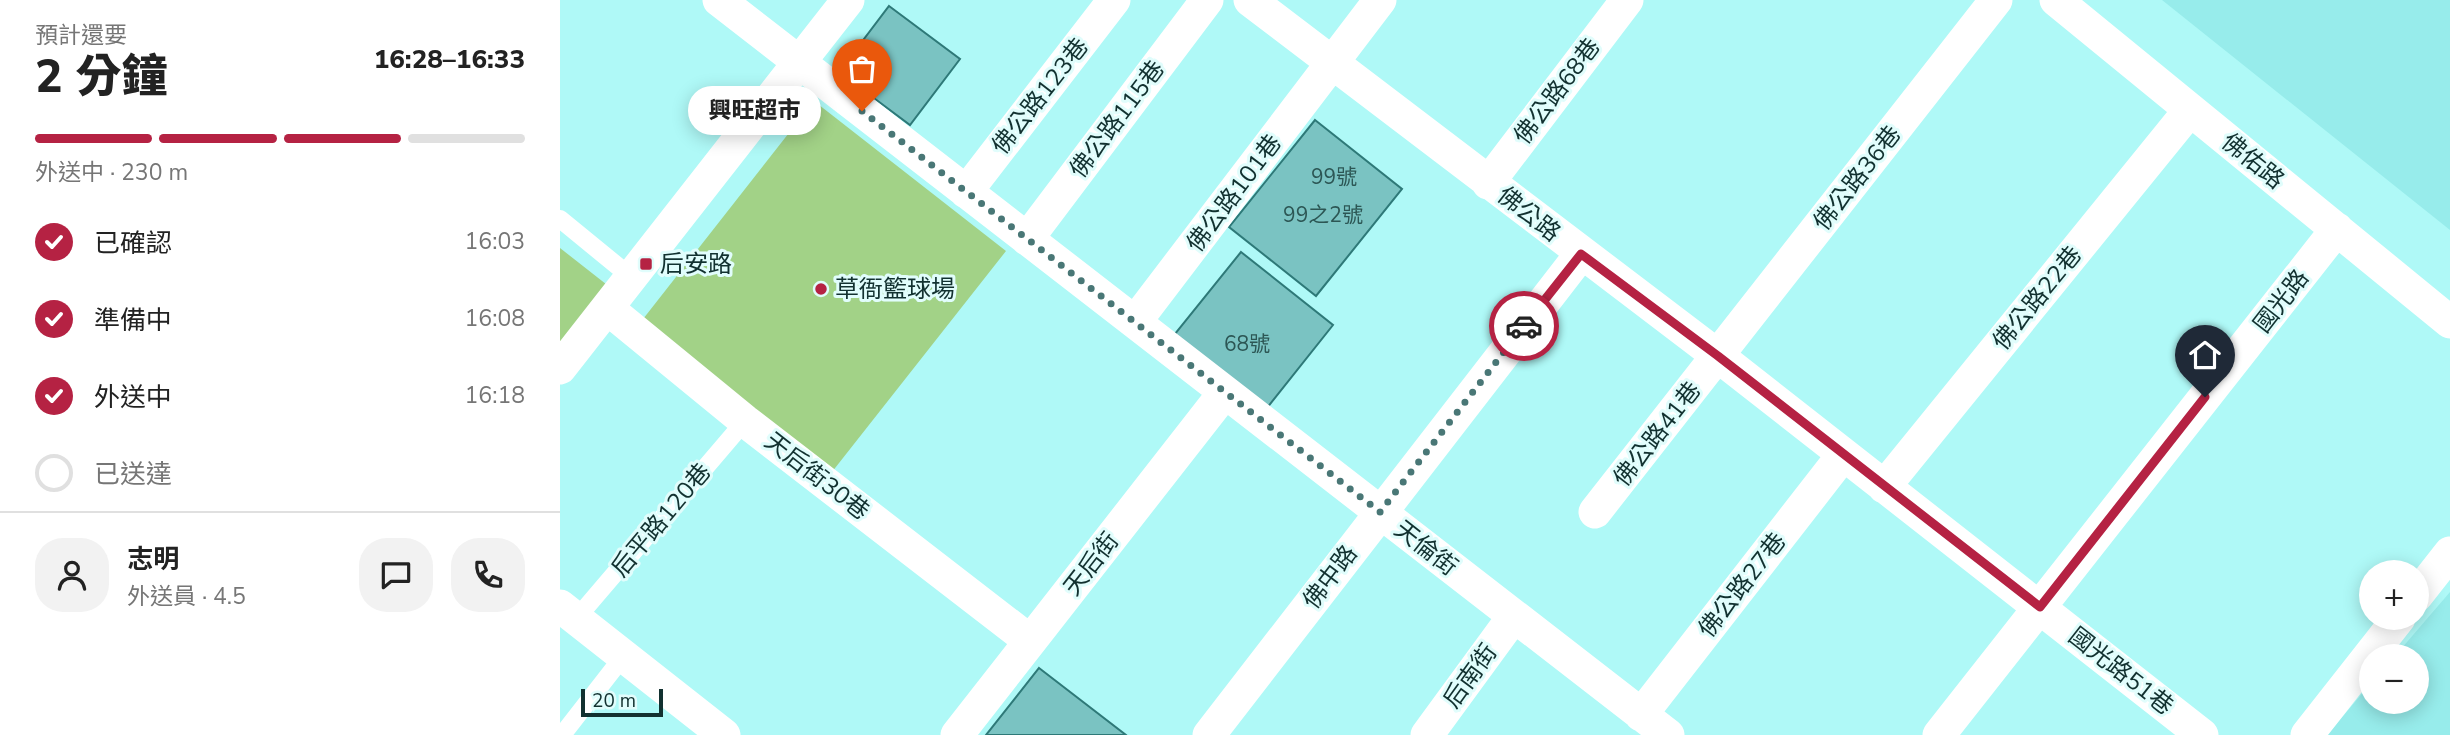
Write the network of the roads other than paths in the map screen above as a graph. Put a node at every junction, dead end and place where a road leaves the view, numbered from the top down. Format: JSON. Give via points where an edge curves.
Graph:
{"nodes":[{"id":1,"x":719,"y":0,"type":"edge"},
{"id":2,"x":848,"y":0,"type":"edge"},
{"id":3,"x":1114,"y":0,"type":"edge"},
{"id":4,"x":1207,"y":0,"type":"edge"},
{"id":5,"x":1250,"y":0,"type":"edge"},
{"id":6,"x":1380,"y":0,"type":"edge"},
{"id":7,"x":1627,"y":0,"type":"edge"},
{"id":8,"x":1996,"y":0,"type":"edge"},
{"id":9,"x":2056,"y":0,"type":"edge"},
{"id":10,"x":799,"y":62,"type":"junction"},
{"id":11,"x":1333,"y":64,"type":"junction"},
{"id":12,"x":2190,"y":110,"type":"junction"},
{"id":13,"x":1488,"y":183,"type":"junction"},
{"id":14,"x":966,"y":192,"type":"junction"},
{"id":15,"x":560,"y":219,"type":"edge"},
{"id":16,"x":2337,"y":229,"type":"junction"},
{"id":17,"x":1027,"y":239,"type":"junction"},
{"id":18,"x":1581,"y":254,"type":"junction"},
{"id":19,"x":631,"y":277,"type":"junction"},
{"id":20,"x":607,"y":308,"type":"junction"},
{"id":21,"x":2450,"y":321,"type":"edge"},
{"id":22,"x":1135,"y":322,"type":"junction"},
{"id":23,"x":1718,"y":356,"type":"junction"},
{"id":24,"x":560,"y":368,"type":"edge"},
{"id":25,"x":1225,"y":392,"type":"junction"},
{"id":26,"x":745,"y":421,"type":"junction"},
{"id":27,"x":1843,"y":455,"type":"junction"},
{"id":28,"x":1884,"y":487,"type":"junction"},
{"id":29,"x":1380,"y":512,"type":"junction"},
{"id":30,"x":1595,"y":512,"type":"dead end"},
{"id":31,"x":2450,"y":553,"type":"edge"},
{"id":32,"x":2429,"y":580,"type":"edge"},
{"id":33,"x":2040,"y":607,"type":"junction"},
{"id":34,"x":568,"y":613,"type":"edge"},
{"id":35,"x":1514,"y":616,"type":"junction"},
{"id":36,"x":2390,"y":630,"type":"edge"},
{"id":37,"x":1030,"y":641,"type":"junction"},
{"id":38,"x":622,"y":658,"type":"junction"},
{"id":39,"x":1642,"y":715,"type":"junction"},
{"id":40,"x":562,"y":735,"type":"edge"},
{"id":41,"x":724,"y":735,"type":"edge"},
{"id":42,"x":957,"y":735,"type":"edge"},
{"id":43,"x":1209,"y":735,"type":"edge"},
{"id":44,"x":1427,"y":735,"type":"edge"},
{"id":45,"x":1668,"y":735,"type":"edge"},
{"id":46,"x":1939,"y":735,"type":"edge"},
{"id":47,"x":2202,"y":735,"type":"edge"},
{"id":48,"x":2307,"y":735,"type":"edge"}],
"edges":[{"from":1,"to":10,"type":"street","name":"天倫街"},
{"from":2,"to":10,"type":"street"},
{"from":3,"to":14,"type":"street","name":"佛公路123巷"},
{"from":4,"to":17,"type":"street","name":"佛公路115巷"},
{"from":5,"to":11,"type":"street","name":"佛公路"},
{"from":6,"to":11,"type":"street","name":"佛公路101巷"},
{"from":7,"to":13,"type":"street","name":"佛公路68巷"},
{"from":8,"to":23,"type":"street","name":"佛公路36巷"},
{"from":9,"to":12,"type":"street","name":"佛佑路"},
{"from":10,"to":14,"type":"street","name":"天倫街"},
{"from":10,"to":19,"type":"street"},
{"from":11,"to":13,"type":"street","name":"佛公路"},
{"from":11,"to":22,"type":"street","name":"佛公路101巷"},
{"from":12,"to":16,"type":"street","name":"佛佑路"},
{"from":12,"to":28,"type":"street","name":"佛公路22巷"},
{"from":13,"to":18,"type":"street","name":"佛公路"},
{"from":14,"to":17,"type":"street","name":"天倫街"},
{"from":15,"to":19,"type":"lane"},
{"from":16,"to":21,"type":"street","name":"佛佑路"},
{"from":16,"to":33,"type":"street","name":"國光路"},
{"from":17,"to":22,"type":"street","name":"天倫街"},
{"from":18,"to":23,"type":"street","name":"佛公路"},
{"from":18,"to":29,"type":"street","name":"佛中路"},
{"from":19,"to":20,"type":"street"},
{"from":20,"to":24,"type":"street"},
{"from":20,"to":26,"type":"street","name":"天后街30巷"},
{"from":22,"to":25,"type":"street","name":"天倫街"},
{"from":23,"to":27,"type":"street","name":"佛公路"},
{"from":23,"to":30,"type":"street","name":"佛公路41巷"},
{"from":25,"to":29,"type":"street","name":"天倫街"},
{"from":25,"to":37,"type":"street","name":"天后街"},
{"from":26,"to":34,"type":"lane","name":"后平路120巷"},
{"from":26,"to":37,"type":"street","name":"天后街30巷"},
{"from":27,"to":28,"type":"street","name":"佛公路"},
{"from":27,"to":39,"type":"street","name":"佛公路27巷"},
{"from":28,"to":33,"type":"street","name":"佛公路"},
{"from":29,"to":35,"type":"street","name":"天倫街"},
{"from":29,"to":43,"type":"street","name":"佛中路"},
{"from":31,"to":32,"type":"street"},
{"from":33,"to":46,"type":"street","name":"國光路"},
{"from":33,"to":47,"type":"street","name":"國光路51巷"},
{"from":34,"to":38,"type":"street"},
{"from":35,"to":39,"type":"street","name":"天倫街"},
{"from":35,"to":44,"type":"street","name":"后南街"},
{"from":36,"to":48,"type":"street"},
{"from":37,"to":42,"type":"street","name":"天后街"},
{"from":38,"to":40,"type":"lane"},
{"from":38,"to":41,"type":"street"},
{"from":39,"to":45,"type":"street","name":"天倫街"}]}
